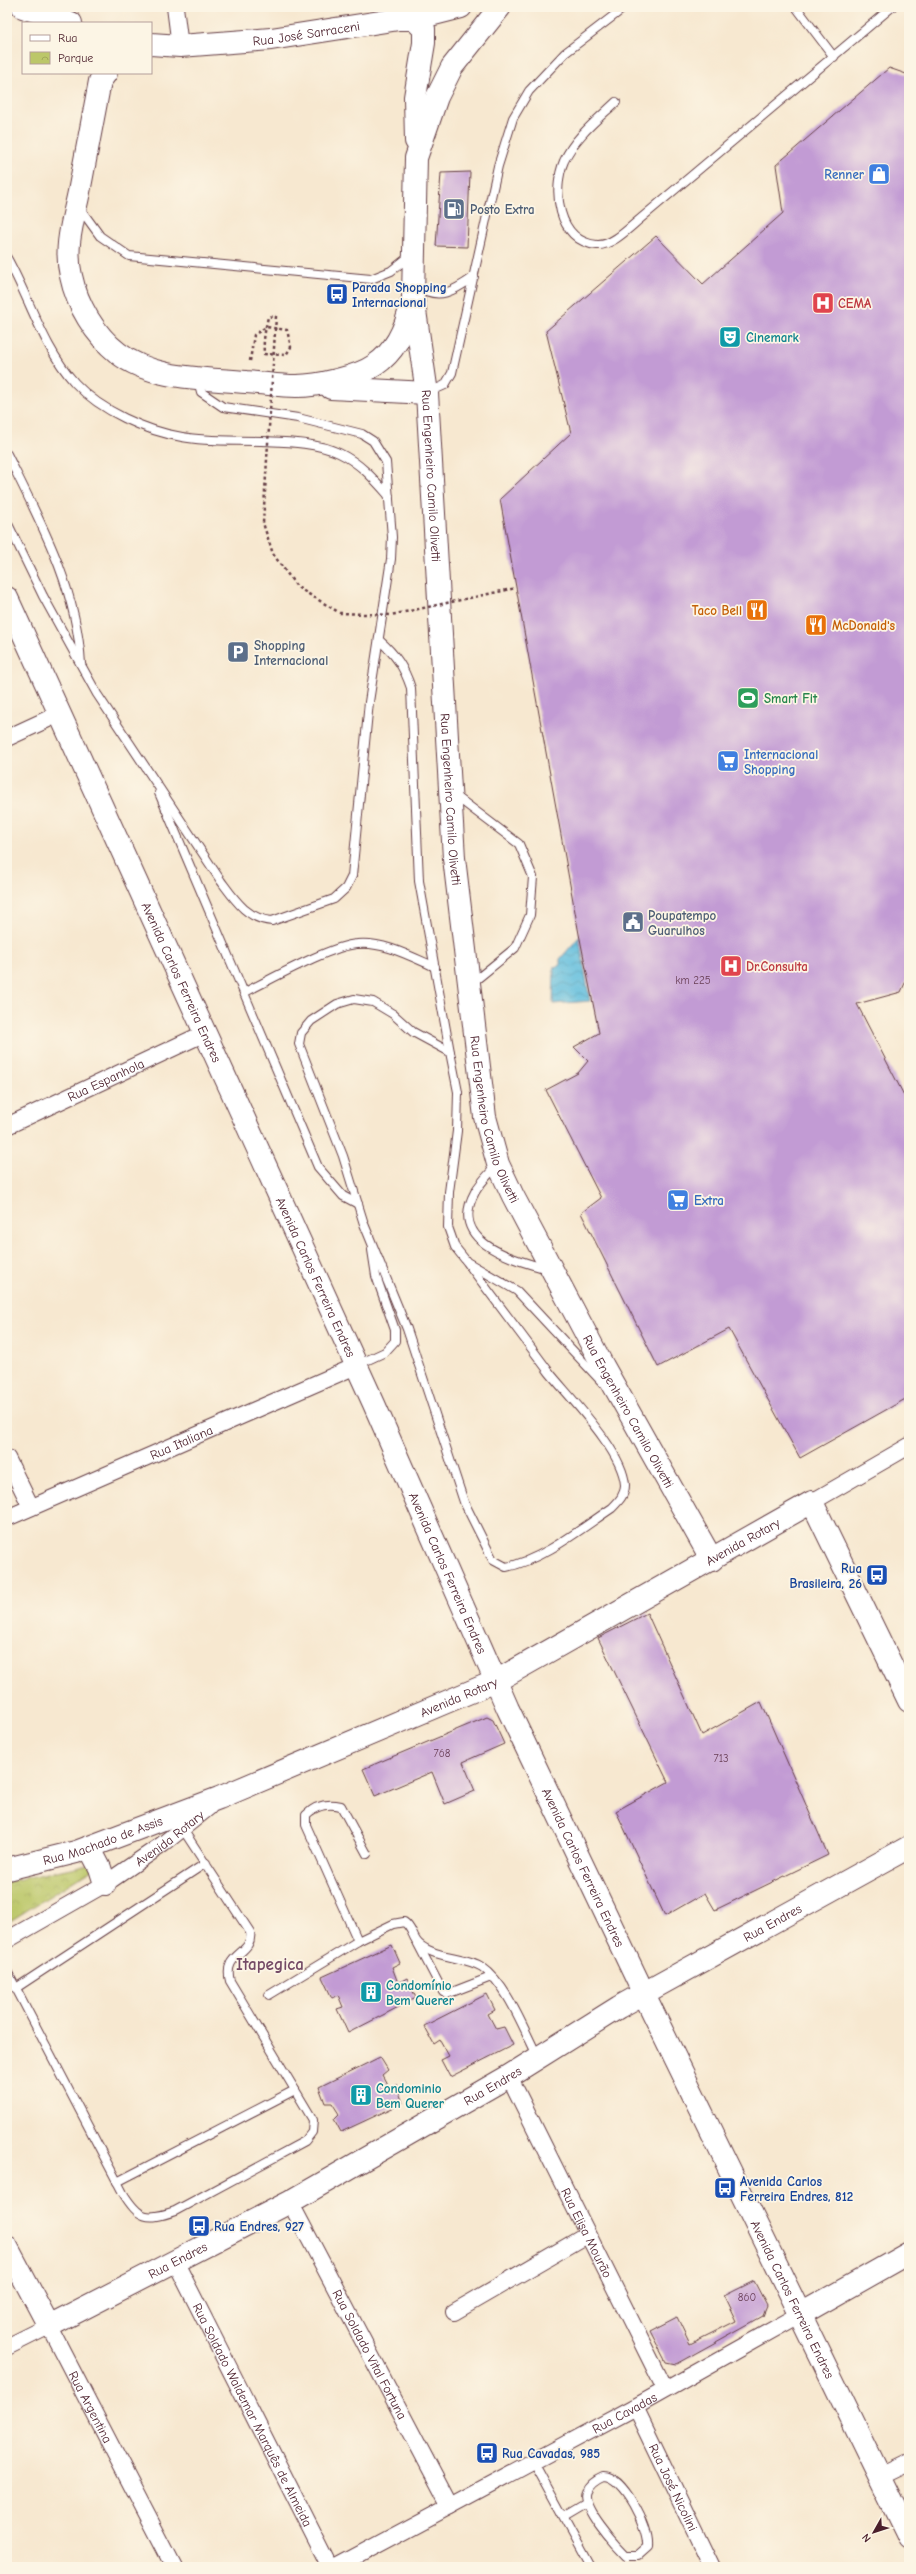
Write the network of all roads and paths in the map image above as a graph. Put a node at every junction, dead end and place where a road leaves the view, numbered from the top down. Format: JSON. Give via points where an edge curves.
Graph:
{"nodes":[{"id":1,"x":23,"y":7,"type":"edge"},
{"id":2,"x":175,"y":7,"type":"edge"},
{"id":3,"x":433,"y":7,"type":"edge"},
{"id":4,"x":461,"y":7,"type":"edge"},
{"id":5,"x":500,"y":7,"type":"edge"},
{"id":6,"x":625,"y":7,"type":"edge"},
{"id":7,"x":796,"y":7,"type":"edge"},
{"id":8,"x":892,"y":7,"type":"edge"},
{"id":9,"x":414,"y":19,"type":"junction"},
{"id":10,"x":69,"y":22,"type":"edge"},
{"id":11,"x":152,"y":44,"type":"edge"},
{"id":12,"x":180,"y":46,"type":"junction"},
{"id":13,"x":834,"y":57,"type":"junction"},
{"id":14,"x":101,"y":76,"type":"edge"},
{"id":15,"x":616,"y":102,"type":"dead end"},
{"id":16,"x":416,"y":158,"type":"junction"},
{"id":17,"x":77,"y":203,"type":"junction"},
{"id":18,"x":414,"y":253,"type":"junction"},
{"id":19,"x":7,"y":258,"type":"edge"},
{"id":20,"x":474,"y":277,"type":"junction"},
{"id":21,"x":413,"y":291,"type":"junction"},
{"id":22,"x":266,"y":327,"type":"junction"},
{"id":23,"x":276,"y":328,"type":"junction"},
{"id":24,"x":274,"y":355,"type":"junction"},
{"id":25,"x":197,"y":378,"type":"junction"},
{"id":26,"x":248,"y":382,"type":"junction"},
{"id":27,"x":298,"y":386,"type":"junction"},
{"id":28,"x":427,"y":393,"type":"junction"},
{"id":29,"x":7,"y":454,"type":"edge"},
{"id":30,"x":389,"y":496,"type":"junction"},
{"id":31,"x":7,"y":522,"type":"edge"},
{"id":32,"x":516,"y":588,"type":"dead end"},
{"id":33,"x":7,"y":598,"type":"edge"},
{"id":34,"x":379,"y":640,"type":"junction"},
{"id":35,"x":81,"y":667,"type":"junction"},
{"id":36,"x":61,"y":713,"type":"junction"},
{"id":37,"x":7,"y":738,"type":"edge"},
{"id":38,"x":151,"y":774,"type":"junction"},
{"id":39,"x":449,"y":791,"type":"junction"},
{"id":40,"x":435,"y":967,"type":"junction"},
{"id":41,"x":468,"y":986,"type":"junction"},
{"id":42,"x":245,"y":992,"type":"junction"},
{"id":43,"x":205,"y":1033,"type":"junction"},
{"id":44,"x":450,"y":1052,"type":"junction"},
{"id":45,"x":7,"y":1126,"type":"edge"},
{"id":46,"x":498,"y":1164,"type":"junction"},
{"id":47,"x":358,"y":1204,"type":"junction"},
{"id":48,"x":372,"y":1244,"type":"junction"},
{"id":49,"x":467,"y":1262,"type":"junction"},
{"id":50,"x":552,"y":1270,"type":"junction"},
{"id":51,"x":356,"y":1366,"type":"junction"},
{"id":52,"x":631,"y":1413,"type":"junction"},
{"id":53,"x":909,"y":1446,"type":"edge"},
{"id":54,"x":7,"y":1458,"type":"edge"},
{"id":55,"x":812,"y":1502,"type":"junction"},
{"id":56,"x":31,"y":1507,"type":"junction"},
{"id":57,"x":7,"y":1518,"type":"edge"},
{"id":58,"x":712,"y":1560,"type":"junction"},
{"id":59,"x":496,"y":1681,"type":"junction"},
{"id":60,"x":909,"y":1701,"type":"edge"},
{"id":61,"x":219,"y":1798,"type":"junction"},
{"id":62,"x":182,"y":1828,"type":"junction"},
{"id":63,"x":89,"y":1847,"type":"junction"},
{"id":64,"x":909,"y":1847,"type":"edge"},
{"id":65,"x":367,"y":1854,"type":"dead end"},
{"id":66,"x":206,"y":1863,"type":"junction"},
{"id":67,"x":7,"y":1868,"type":"edge"},
{"id":68,"x":105,"y":1884,"type":"junction"},
{"id":69,"x":7,"y":1940,"type":"edge"},
{"id":70,"x":358,"y":1941,"type":"junction"},
{"id":71,"x":418,"y":1944,"type":"junction"},
{"id":72,"x":7,"y":1971,"type":"edge"},
{"id":73,"x":491,"y":1977,"type":"junction"},
{"id":74,"x":16,"y":1988,"type":"junction"},
{"id":75,"x":644,"y":1994,"type":"junction"},
{"id":76,"x":269,"y":1995,"type":"dead end"},
{"id":77,"x":539,"y":2058,"type":"junction"},
{"id":78,"x":509,"y":2076,"type":"junction"},
{"id":79,"x":294,"y":2090,"type":"junction"},
{"id":80,"x":117,"y":2182,"type":"junction"},
{"id":81,"x":290,"y":2202,"type":"junction"},
{"id":82,"x":587,"y":2235,"type":"junction"},
{"id":83,"x":7,"y":2247,"type":"edge"},
{"id":84,"x":909,"y":2253,"type":"edge"},
{"id":85,"x":176,"y":2263,"type":"junction"},
{"id":86,"x":454,"y":2312,"type":"dead end"},
{"id":87,"x":801,"y":2314,"type":"junction"},
{"id":88,"x":49,"y":2326,"type":"junction"},
{"id":89,"x":7,"y":2347,"type":"edge"},
{"id":90,"x":665,"y":2389,"type":"junction"},
{"id":91,"x":635,"y":2407,"type":"junction"},
{"id":92,"x":533,"y":2461,"type":"junction"},
{"id":93,"x":909,"y":2462,"type":"edge"},
{"id":94,"x":880,"y":2476,"type":"junction"},
{"id":95,"x":586,"y":2504,"type":"junction"},
{"id":96,"x":450,"y":2506,"type":"junction"},
{"id":97,"x":564,"y":2516,"type":"junction"},
{"id":98,"x":909,"y":2537,"type":"edge"},
{"id":99,"x":174,"y":2567,"type":"edge"},
{"id":100,"x":330,"y":2567,"type":"edge"},
{"id":101,"x":336,"y":2567,"type":"edge"},
{"id":102,"x":591,"y":2567,"type":"edge"},
{"id":103,"x":712,"y":2567,"type":"edge"}],
"edges":[{"from":1,"to":10,"type":"street"},
{"from":2,"to":12,"type":"street"},
{"from":3,"to":9,"type":"street"},
{"from":4,"to":9,"type":"street","name":"Rua José Sarraceni"},
{"from":5,"to":16,"type":"street","name":"Rua Engenheiro Camilo Olivetti","via":[[452,67],[437,97]]},
{"from":6,"to":20,"type":"lane","via":[[565,53],[529,91],[513,118],[498,166]]},
{"from":7,"to":13,"type":"lane"},
{"from":8,"to":13,"type":"lane"},
{"from":9,"to":12,"type":"street","name":"Rua José Sarraceni","via":[[399,19],[271,39]]},
{"from":9,"to":16,"type":"street","via":[[424,29],[425,37],[416,97]]},
{"from":11,"to":12,"type":"street","name":"Rua José Sarraceni"},
{"from":13,"to":15,"type":"lane","via":[[640,219],[610,242],[597,245],[571,231],[564,221],[559,205],[558,184],[564,161],[574,144],[587,128]]},
{"from":14,"to":17,"type":"street"},
{"from":16,"to":18,"type":"street","name":"Rua Engenheiro Camilo Olivetti"},
{"from":17,"to":18,"type":"lane","via":[[100,236],[129,256],[372,279],[391,271]]},
{"from":17,"to":25,"type":"street","via":[[70,231],[68,259],[74,290],[92,325],[127,359],[151,369]]},
{"from":18,"to":21,"type":"street","name":"Rua Engenheiro Camilo Olivetti"},
{"from":19,"to":30,"type":"lane","via":[[50,347],[63,368],[76,384],[102,404],[139,424],[182,437],[295,442],[338,453],[359,465]]},
{"from":20,"to":21,"type":"lane","via":[[456,290],[443,295]]},
{"from":20,"to":28,"type":"lane","via":[[452,373],[445,385]]},
{"from":21,"to":27,"type":"street","via":[[407,324],[388,355],[375,365],[345,378]]},
{"from":21,"to":28,"type":"street","name":"Rua Engenheiro Camilo Olivetti"},
{"from":22,"to":23,"type":"path"},
{"from":22,"to":23,"type":"path","bridge":true,"via":[[268,317],[276,316]]},
{"from":22,"to":24,"type":"path","via":[[263,339],[264,354]]},
{"from":22,"to":26,"type":"path","via":[[254,335]]},
{"from":23,"to":24,"type":"path","bridge":true},
{"from":23,"to":24,"type":"path","via":[[286,330],[291,347],[286,355]]},
{"from":24,"to":32,"type":"path","bridge":true,"via":[[263,523],[273,554],[297,587],[340,613],[391,615]]},
{"from":25,"to":26,"type":"street"},
{"from":25,"to":30,"type":"lane","via":[[201,392],[224,407],[298,418],[362,434],[382,451],[388,471]]},
{"from":26,"to":27,"type":"street"},
{"from":27,"to":28,"type":"street"},
{"from":28,"to":39,"type":"street","name":"Rua Engenheiro Camilo Olivetti"},
{"from":29,"to":35,"type":"lane","via":[[63,574],[80,640]]},
{"from":30,"to":34,"type":"lane","via":[[392,536]]},
{"from":31,"to":35,"type":"lane"},
{"from":33,"to":36,"type":"street","name":"Avenida Carlos Ferreira Endres"},
{"from":34,"to":38,"type":"lane","via":[[369,702],[352,876],[346,888],[334,899],[272,921],[261,920],[244,910],[221,881]]},
{"from":34,"to":40,"type":"lane","via":[[398,658],[405,669],[411,688],[419,881]]},
{"from":35,"to":38,"type":"lane"},
{"from":36,"to":37,"type":"street"},
{"from":36,"to":43,"type":"street","name":"Avenida Carlos Ferreira Endres"},
{"from":38,"to":42,"type":"lane"},
{"from":39,"to":41,"type":"street","name":"Rua Engenheiro Camilo Olivetti"},
{"from":39,"to":41,"type":"lane","via":[[519,844],[533,877],[530,915],[515,948]]},
{"from":40,"to":42,"type":"lane","via":[[390,949],[357,944],[338,948]]},
{"from":40,"to":44,"type":"lane"},
{"from":41,"to":46,"type":"street","name":"Rua Engenheiro Camilo Olivetti","via":[[485,1118]]},
{"from":42,"to":47,"type":"lane","via":[[318,1167],[344,1196]]},
{"from":43,"to":45,"type":"street","name":"Rua Espanhola"},
{"from":43,"to":51,"type":"street","name":"Avenida Carlos Ferreira Endres"},
{"from":44,"to":47,"type":"lane","via":[[414,1032],[393,1014],[373,1002],[354,999],[337,1004],[311,1021],[301,1033],[299,1044],[303,1058],[335,1133]]},
{"from":44,"to":49,"type":"lane","via":[[458,1092],[448,1227],[455,1247]]},
{"from":46,"to":50,"type":"street","name":"Rua Engenheiro Camilo Olivetti"},
{"from":46,"to":50,"type":"lane","via":[[475,1191],[470,1202],[470,1227],[478,1239],[490,1249]]},
{"from":47,"to":48,"type":"lane"},
{"from":48,"to":49,"type":"lane","via":[[407,1329],[464,1502],[493,1560],[506,1567],[517,1565],[570,1536],[612,1508],[624,1493],[623,1477],[618,1463],[580,1407],[551,1374]]},
{"from":48,"to":51,"type":"lane","via":[[376,1276],[395,1330],[395,1341],[385,1352]]},
{"from":49,"to":52,"type":"lane","via":[[517,1291]]},
{"from":50,"to":52,"type":"street","name":"Rua Engenheiro Camilo Olivetti"},
{"from":51,"to":56,"type":"street","name":"Rua Italiana"},
{"from":51,"to":59,"type":"street","name":"Avenida Carlos Ferreira Endres"},
{"from":52,"to":58,"type":"street","name":"Rua Engenheiro Camilo Olivetti"},
{"from":53,"to":55,"type":"street","name":"Avenida Rotary"},
{"from":54,"to":56,"type":"street"},
{"from":55,"to":58,"type":"street","name":"Avenida Rotary"},
{"from":55,"to":60,"type":"street"},
{"from":56,"to":57,"type":"street","name":"Rua Italiana"},
{"from":58,"to":59,"type":"street","name":"Avenida Rotary"},
{"from":59,"to":61,"type":"street","name":"Avenida Rotary"},
{"from":59,"to":75,"type":"street","name":"Avenida Carlos Ferreira Endres"},
{"from":61,"to":62,"type":"street","name":"Avenida Rotary"},
{"from":61,"to":63,"type":"street","name":"Rua Machado de Assis"},
{"from":62,"to":66,"type":"lane"},
{"from":62,"to":68,"type":"street","name":"Avenida Rotary"},
{"from":63,"to":67,"type":"street","name":"Rua Machado de Assis"},
{"from":63,"to":68,"type":"street"},
{"from":64,"to":75,"type":"street","name":"Rua Endres"},
{"from":65,"to":70,"type":"lane","via":[[341,1806],[328,1803],[306,1815],[306,1825]]},
{"from":66,"to":74,"type":"lane"},
{"from":66,"to":79,"type":"lane","via":[[250,1932],[251,1939],[248,1945],[230,1963],[230,1981]]},
{"from":68,"to":69,"type":"street","name":"Avenida Rotary"},
{"from":70,"to":71,"type":"lane","via":[[393,1924],[404,1922],[410,1926]]},
{"from":70,"to":76,"type":"lane"},
{"from":71,"to":73,"type":"lane","via":[[435,1954],[481,1966]]},
{"from":71,"to":73,"type":"lane","via":[[443,1992],[448,1994]]},
{"from":72,"to":74,"type":"lane"},
{"from":73,"to":77,"type":"lane","via":[[506,1994]]},
{"from":74,"to":80,"type":"lane"},
{"from":75,"to":77,"type":"street","name":"Rua Endres"},
{"from":75,"to":87,"type":"street","name":"Avenida Carlos Ferreira Endres"},
{"from":77,"to":78,"type":"street","name":"Rua Endres"},
{"from":78,"to":81,"type":"street","name":"Rua Endres"},
{"from":78,"to":82,"type":"street","name":"Rua Elisa Mourão"},
{"from":79,"to":80,"type":"lane"},
{"from":79,"to":80,"type":"lane","via":[[313,2120],[312,2132],[305,2141],[175,2211],[156,2218],[140,2216]]},
{"from":81,"to":85,"type":"street","name":"Rua Endres"},
{"from":81,"to":96,"type":"street","name":"Rua Soldado Vital Fortuna"},
{"from":82,"to":86,"type":"street"},
{"from":82,"to":90,"type":"street","name":"Rua Elisa Mourão"},
{"from":83,"to":88,"type":"street","name":"Rua Argentina"},
{"from":84,"to":87,"type":"street","name":"Rua Cavadas"},
{"from":85,"to":88,"type":"street","name":"Rua Endres"},
{"from":85,"to":100,"type":"street","name":"Rua Soldado Waldemar Marquês de Almeida"},
{"from":87,"to":90,"type":"street","name":"Rua Cavadas"},
{"from":87,"to":94,"type":"street","name":"Avenida Carlos Ferreira Endres"},
{"from":88,"to":89,"type":"street","name":"Rua Endres"},
{"from":88,"to":99,"type":"street","name":"Rua Argentina"},
{"from":90,"to":91,"type":"street","name":"Rua Cavadas"},
{"from":91,"to":92,"type":"street","name":"Rua Cavadas"},
{"from":91,"to":103,"type":"street","name":"Rua José Nicolini"},
{"from":92,"to":96,"type":"street","name":"Rua Cavadas"},
{"from":92,"to":97,"type":"lane"},
{"from":93,"to":94,"type":"street"},
{"from":94,"to":98,"type":"street","name":"Avenida Carlos Ferreira Endres"},
{"from":95,"to":95,"type":"lane","via":[[586,2492],[592,2483],[603,2477],[614,2480],[640,2515],[648,2538],[647,2547],[638,2555],[626,2555]]},
{"from":95,"to":97,"type":"lane"},
{"from":96,"to":101,"type":"street","name":"Rua Cavadas"},
{"from":97,"to":102,"type":"lane"}]}
